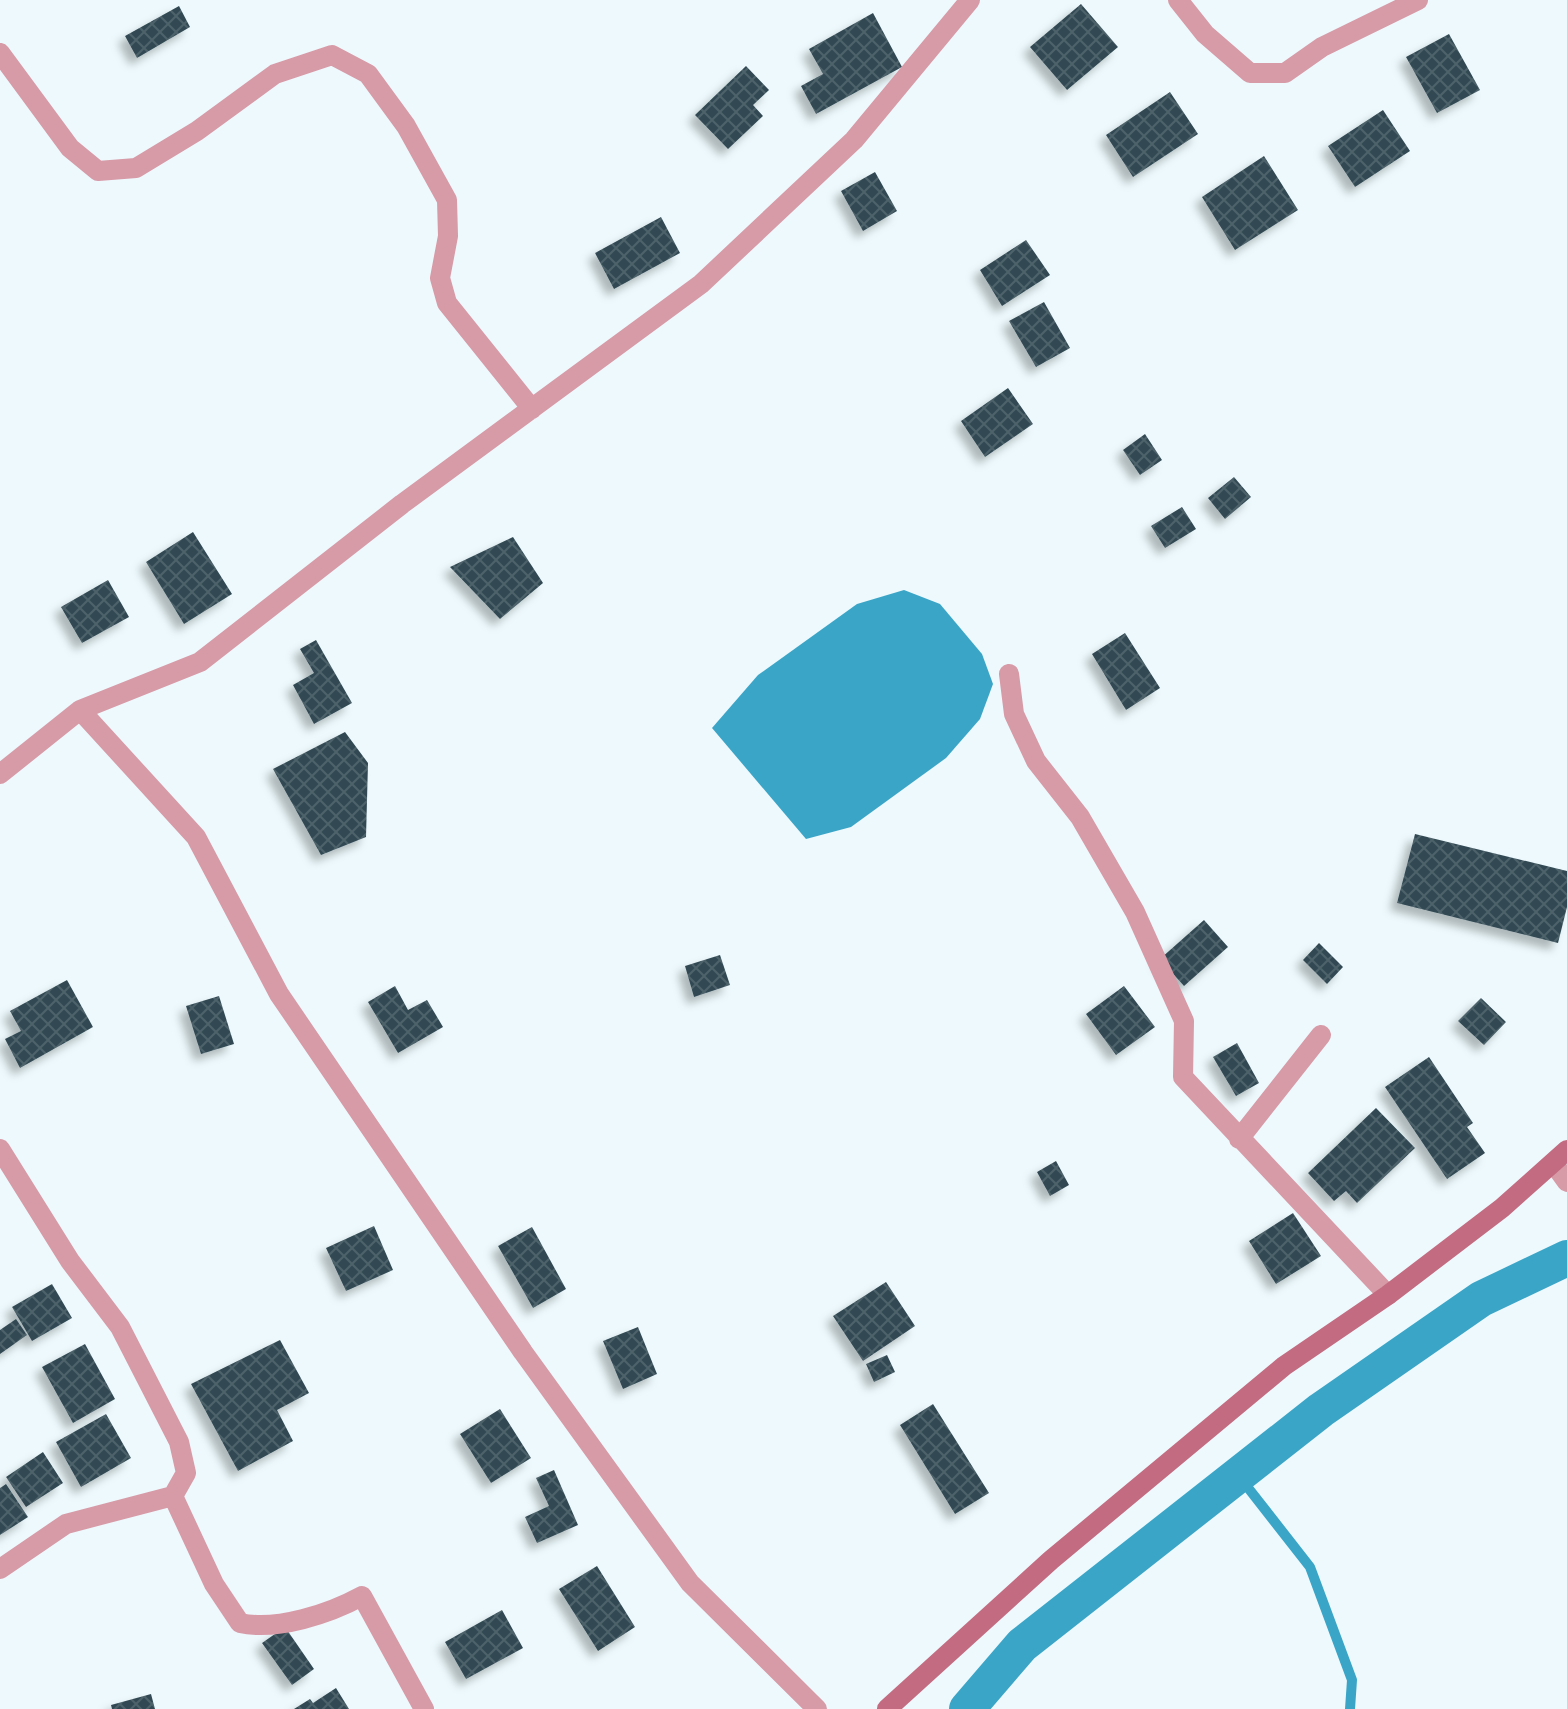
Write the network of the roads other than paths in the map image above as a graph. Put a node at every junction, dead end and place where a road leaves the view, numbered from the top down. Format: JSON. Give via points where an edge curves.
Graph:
{"nodes":[{"id":1,"x":970,"y":0,"type":"edge"},
{"id":2,"x":1178,"y":0,"type":"edge"},
{"id":3,"x":1418,"y":0,"type":"edge"},
{"id":4,"x":0,"y":53,"type":"edge"},
{"id":5,"x":532,"y":409,"type":"junction"},
{"id":6,"x":1009,"y":674,"type":"dead end"},
{"id":7,"x":80,"y":710,"type":"junction"},
{"id":8,"x":0,"y":774,"type":"edge"},
{"id":9,"x":1321,"y":1035,"type":"dead end"},
{"id":10,"x":1239,"y":1139,"type":"junction"},
{"id":11,"x":0,"y":1149,"type":"edge"},
{"id":12,"x":1560,"y":1157,"type":"edge"},
{"id":13,"x":1567,"y":1182,"type":"edge"},
{"id":14,"x":1388,"y":1295,"type":"junction"},
{"id":15,"x":173,"y":1496,"type":"junction"},
{"id":16,"x":0,"y":1569,"type":"edge"},
{"id":17,"x":424,"y":1709,"type":"edge"},
{"id":18,"x":817,"y":1709,"type":"edge"},
{"id":19,"x":887,"y":1709,"type":"edge"}],
"edges":[{"from":1,"to":5,"type":"street","via":[[854,140],[712,274]]},
{"from":2,"to":3,"type":"street","via":[[1205,34],[1250,73],[1285,73],[1322,47]]},
{"from":4,"to":5,"type":"street","via":[[70,148],[98,171],[136,168],[275,74],[332,55],[368,74],[406,126],[447,200],[448,236],[440,278],[447,303]]},
{"from":5,"to":7,"type":"street","via":[[200,662]]},
{"from":6,"to":10,"type":"street","via":[[1014,714],[1036,761],[1080,817],[1135,912],[1184,1021],[1183,1077]]},
{"from":7,"to":8,"type":"street"},
{"from":7,"to":18,"type":"street","via":[[196,837],[279,994],[523,1352],[690,1583]]},
{"from":9,"to":10,"type":"street"},
{"from":10,"to":14,"type":"street"},
{"from":11,"to":15,"type":"street","via":[[70,1261],[120,1327],[179,1442],[186,1473]]},
{"from":12,"to":13,"type":"street"},
{"from":12,"to":14,"type":"main road"},
{"from":14,"to":19,"type":"main road","via":[[1284,1366],[1051,1560]]},
{"from":15,"to":16,"type":"street","via":[[66,1524]]},
{"from":15,"to":17,"type":"street","via":[[214,1584],[240,1623],[263,1628],[362,1596]]}]}
